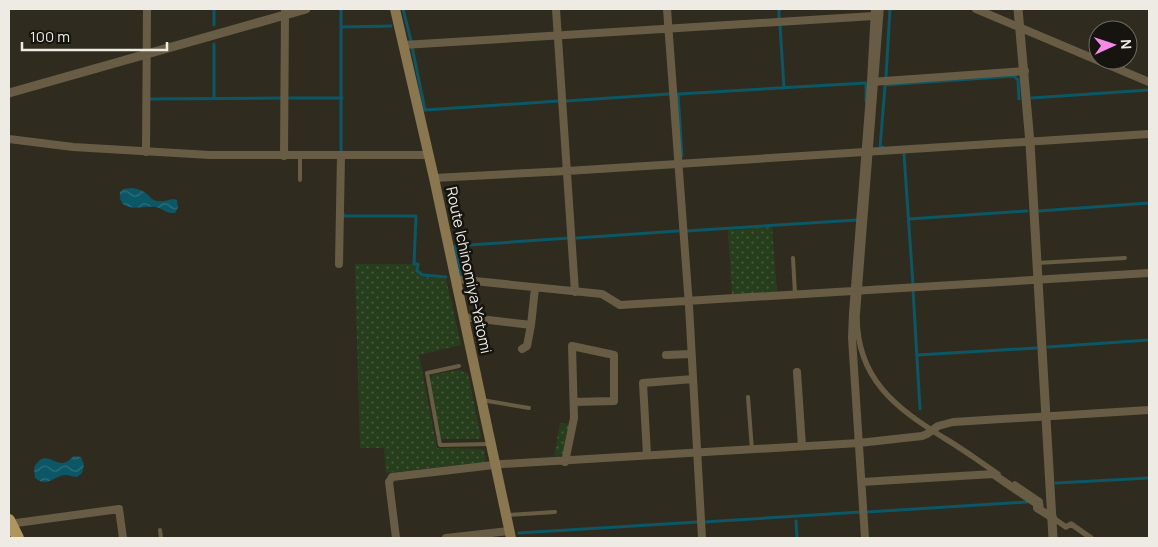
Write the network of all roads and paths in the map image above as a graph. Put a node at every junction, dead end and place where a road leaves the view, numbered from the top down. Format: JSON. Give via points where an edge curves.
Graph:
{"nodes":[{"id":1,"x":147,"y":9,"type":"edge"},
{"id":2,"x":306,"y":9,"type":"edge"},
{"id":3,"x":395,"y":9,"type":"edge"},
{"id":4,"x":556,"y":9,"type":"edge"},
{"id":5,"x":668,"y":9,"type":"edge"},
{"id":6,"x":881,"y":9,"type":"edge"},
{"id":7,"x":976,"y":9,"type":"edge"},
{"id":8,"x":1018,"y":9,"type":"edge"},
{"id":9,"x":285,"y":12,"type":"edge"},
{"id":10,"x":874,"y":12,"type":"edge"},
{"id":11,"x":669,"y":28,"type":"junction"},
{"id":12,"x":1020,"y":28,"type":"junction"},
{"id":13,"x":558,"y":35,"type":"junction"},
{"id":14,"x":403,"y":45,"type":"junction"},
{"id":15,"x":147,"y":55,"type":"junction"},
{"id":16,"x":1025,"y":71,"type":"junction"},
{"id":17,"x":873,"y":82,"type":"junction"},
{"id":18,"x":1149,"y":82,"type":"edge"},
{"id":19,"x":9,"y":93,"type":"edge"},
{"id":20,"x":1149,"y":134,"type":"edge"},
{"id":21,"x":9,"y":139,"type":"edge"},
{"id":22,"x":1030,"y":143,"type":"junction"},
{"id":23,"x":146,"y":152,"type":"junction"},
{"id":24,"x":868,"y":152,"type":"junction"},
{"id":25,"x":300,"y":155,"type":"junction"},
{"id":26,"x":341,"y":155,"type":"junction"},
{"id":27,"x":429,"y":155,"type":"junction"},
{"id":28,"x":284,"y":156,"type":"junction"},
{"id":29,"x":678,"y":164,"type":"junction"},
{"id":30,"x":567,"y":171,"type":"junction"},
{"id":31,"x":434,"y":178,"type":"junction"},
{"id":32,"x":300,"y":180,"type":"dead end"},
{"id":33,"x":793,"y":258,"type":"dead end"},
{"id":34,"x":1126,"y":258,"type":"dead end"},
{"id":35,"x":1037,"y":263,"type":"junction"},
{"id":36,"x":339,"y":264,"type":"dead end"},
{"id":37,"x":1149,"y":273,"type":"edge"},
{"id":38,"x":455,"y":279,"type":"junction"},
{"id":39,"x":1038,"y":280,"type":"junction"},
{"id":40,"x":535,"y":288,"type":"junction"},
{"id":41,"x":857,"y":291,"type":"junction"},
{"id":42,"x":575,"y":292,"type":"junction"},
{"id":43,"x":795,"y":294,"type":"junction"},
{"id":44,"x":688,"y":301,"type":"junction"},
{"id":45,"x":463,"y":317,"type":"junction"},
{"id":46,"x":531,"y":325,"type":"junction"},
{"id":47,"x":522,"y":349,"type":"dead end"},
{"id":48,"x":692,"y":354,"type":"junction"},
{"id":49,"x":666,"y":355,"type":"dead end"},
{"id":50,"x":459,"y":366,"type":"dead end"},
{"id":51,"x":797,"y":372,"type":"dead end"},
{"id":52,"x":694,"y":379,"type":"junction"},
{"id":53,"x":748,"y":397,"type":"dead end"},
{"id":54,"x":481,"y":400,"type":"junction"},
{"id":55,"x":574,"y":402,"type":"junction"},
{"id":56,"x":530,"y":408,"type":"dead end"},
{"id":57,"x":1149,"y":410,"type":"edge"},
{"id":58,"x":1046,"y":416,"type":"junction"},
{"id":59,"x":933,"y":431,"type":"junction"},
{"id":60,"x":859,"y":443,"type":"junction"},
{"id":61,"x":490,"y":444,"type":"junction"},
{"id":62,"x":802,"y":446,"type":"junction"},
{"id":63,"x":752,"y":450,"type":"junction"},
{"id":64,"x":698,"y":453,"type":"junction"},
{"id":65,"x":647,"y":455,"type":"junction"},
{"id":66,"x":565,"y":462,"type":"junction"},
{"id":67,"x":494,"y":465,"type":"junction"},
{"id":68,"x":862,"y":482,"type":"junction"},
{"id":69,"x":555,"y":512,"type":"dead end"},
{"id":70,"x":1050,"y":513,"type":"junction"},
{"id":71,"x":505,"y":515,"type":"junction"},
{"id":72,"x":9,"y":522,"type":"edge"},
{"id":73,"x":160,"y":530,"type":"dead end"},
{"id":74,"x":510,"y":535,"type":"edge"},
{"id":75,"x":18,"y":538,"type":"edge"},
{"id":76,"x":123,"y":538,"type":"edge"},
{"id":77,"x":161,"y":538,"type":"edge"},
{"id":78,"x":396,"y":538,"type":"edge"},
{"id":79,"x":446,"y":538,"type":"edge"},
{"id":80,"x":702,"y":538,"type":"edge"},
{"id":81,"x":866,"y":538,"type":"edge"},
{"id":82,"x":1054,"y":538,"type":"edge"},
{"id":83,"x":1091,"y":538,"type":"edge"}],
"edges":[{"from":1,"to":15,"type":"street"},
{"from":2,"to":9,"type":"street"},
{"from":3,"to":14,"type":"main road","name":"Route Ichinomiya-Yatomi"},
{"from":4,"to":13,"type":"street"},
{"from":5,"to":11,"type":"street"},
{"from":6,"to":17,"type":"street"},
{"from":7,"to":12,"type":"street"},
{"from":8,"to":12,"type":"street"},
{"from":9,"to":15,"type":"street"},
{"from":9,"to":28,"type":"street"},
{"from":10,"to":11,"type":"street"},
{"from":10,"to":17,"type":"street"},
{"from":11,"to":13,"type":"street"},
{"from":11,"to":29,"type":"street"},
{"from":12,"to":16,"type":"street"},
{"from":12,"to":18,"type":"street"},
{"from":13,"to":14,"type":"street"},
{"from":13,"to":30,"type":"street"},
{"from":14,"to":27,"type":"main road","name":"Route Ichinomiya-Yatomi"},
{"from":15,"to":19,"type":"street"},
{"from":15,"to":23,"type":"street"},
{"from":16,"to":17,"type":"street"},
{"from":16,"to":22,"type":"street"},
{"from":17,"to":24,"type":"street"},
{"from":20,"to":22,"type":"street"},
{"from":21,"to":23,"type":"street"},
{"from":22,"to":24,"type":"street"},
{"from":22,"to":35,"type":"street"},
{"from":23,"to":28,"type":"street"},
{"from":24,"to":29,"type":"street"},
{"from":24,"to":41,"type":"street"},
{"from":25,"to":26,"type":"street"},
{"from":25,"to":28,"type":"street"},
{"from":25,"to":32,"type":"lane"},
{"from":26,"to":27,"type":"street"},
{"from":26,"to":36,"type":"street"},
{"from":27,"to":31,"type":"main road","name":"Route Ichinomiya-Yatomi"},
{"from":29,"to":30,"type":"street"},
{"from":29,"to":44,"type":"street"},
{"from":30,"to":31,"type":"street"},
{"from":30,"to":42,"type":"street"},
{"from":31,"to":38,"type":"main road","name":"Route Ichinomiya-Yatomi"},
{"from":33,"to":43,"type":"lane"},
{"from":34,"to":35,"type":"lane"},
{"from":35,"to":39,"type":"street"},
{"from":37,"to":39,"type":"street"},
{"from":38,"to":40,"type":"street"},
{"from":38,"to":45,"type":"main road","name":"Route Ichinomiya-Yatomi"},
{"from":39,"to":41,"type":"street"},
{"from":39,"to":58,"type":"street"},
{"from":40,"to":42,"type":"street"},
{"from":40,"to":46,"type":"street"},
{"from":41,"to":43,"type":"street"},
{"from":41,"to":59,"type":"street","via":[[857,332],[869,370],[890,399]]},
{"from":41,"to":60,"type":"street","via":[[852,338]]},
{"from":42,"to":44,"type":"street","via":[[606,296],[620,305]]},
{"from":43,"to":44,"type":"street"},
{"from":44,"to":48,"type":"street"},
{"from":45,"to":46,"type":"street"},
{"from":45,"to":54,"type":"main road","name":"Route Ichinomiya-Yatomi"},
{"from":46,"to":47,"type":"street","via":[[527,346]]},
{"from":48,"to":49,"type":"street"},
{"from":48,"to":52,"type":"street"},
{"from":50,"to":61,"type":"lane","via":[[427,373],[440,445]]},
{"from":51,"to":62,"type":"street"},
{"from":52,"to":64,"type":"street"},
{"from":52,"to":65,"type":"street","via":[[643,383]]},
{"from":53,"to":63,"type":"lane"},
{"from":54,"to":56,"type":"lane"},
{"from":54,"to":61,"type":"main road","name":"Route Ichinomiya-Yatomi"},
{"from":55,"to":55,"type":"street","via":[[614,401],[614,355],[572,346]]},
{"from":55,"to":66,"type":"street"},
{"from":57,"to":58,"type":"street"},
{"from":58,"to":59,"type":"street","via":[[953,422],[938,426]]},
{"from":58,"to":70,"type":"street"},
{"from":59,"to":60,"type":"street","via":[[922,436]]},
{"from":59,"to":70,"type":"street","via":[[1040,501],[1040,506]]},
{"from":60,"to":62,"type":"street"},
{"from":60,"to":68,"type":"street"},
{"from":61,"to":67,"type":"main road","name":"Route Ichinomiya-Yatomi"},
{"from":62,"to":63,"type":"street"},
{"from":63,"to":64,"type":"street"},
{"from":64,"to":65,"type":"street"},
{"from":64,"to":80,"type":"street"},
{"from":65,"to":66,"type":"street"},
{"from":66,"to":67,"type":"street"},
{"from":67,"to":71,"type":"main road","name":"Route Ichinomiya-Yatomi"},
{"from":67,"to":78,"type":"street","via":[[392,477],[389,482]]},
{"from":68,"to":70,"type":"street","via":[[993,474],[1037,504],[1037,508]]},
{"from":68,"to":81,"type":"street"},
{"from":69,"to":71,"type":"lane"},
{"from":70,"to":82,"type":"street"},
{"from":70,"to":83,"type":"street","via":[[1066,527],[1071,524]]},
{"from":71,"to":74,"type":"main road","name":"Route Ichinomiya-Yatomi"},
{"from":72,"to":75,"type":"highway"},
{"from":72,"to":76,"type":"street","via":[[120,509]]},
{"from":73,"to":77,"type":"lane"},
{"from":74,"to":79,"type":"street"}]}
